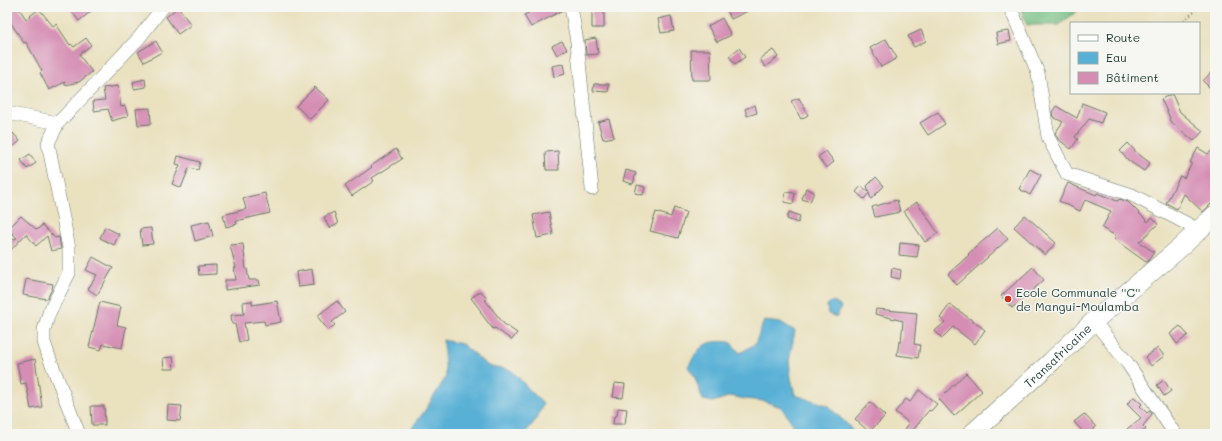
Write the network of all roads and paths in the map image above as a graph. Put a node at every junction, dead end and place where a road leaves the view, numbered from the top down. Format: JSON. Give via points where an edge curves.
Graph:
{"nodes":[{"id":1,"x":163,"y":7,"type":"edge"},
{"id":2,"x":571,"y":7,"type":"edge"},
{"id":3,"x":1010,"y":7,"type":"edge"},
{"id":4,"x":1200,"y":7,"type":"edge"},
{"id":5,"x":1182,"y":22,"type":"edge"},
{"id":6,"x":7,"y":112,"type":"edge"},
{"id":7,"x":58,"y":123,"type":"junction"},
{"id":8,"x":592,"y":189,"type":"dead end"},
{"id":9,"x":1215,"y":215,"type":"edge"},
{"id":10,"x":1199,"y":230,"type":"junction"},
{"id":11,"x":1094,"y":320,"type":"junction"},
{"id":12,"x":79,"y":434,"type":"edge"},
{"id":13,"x":972,"y":434,"type":"edge"},
{"id":14,"x":1176,"y":434,"type":"edge"}],
"edges":[{"from":1,"to":7,"type":"street","via":[[139,38]]},
{"from":2,"to":8,"type":"street"},
{"from":3,"to":10,"type":"street","via":[[1038,73],[1048,137],[1067,174],[1132,195]]},
{"from":4,"to":5,"type":"path"},
{"from":6,"to":7,"type":"street"},
{"from":7,"to":12,"type":"street","via":[[48,143],[69,248],[69,273],[49,313],[44,330],[44,342]]},
{"from":9,"to":10,"type":"highway","name":"Transafricaine"},
{"from":10,"to":11,"type":"highway","name":"Transafricaine"},
{"from":11,"to":13,"type":"highway","name":"Transafricaine"},
{"from":11,"to":14,"type":"street"}]}
